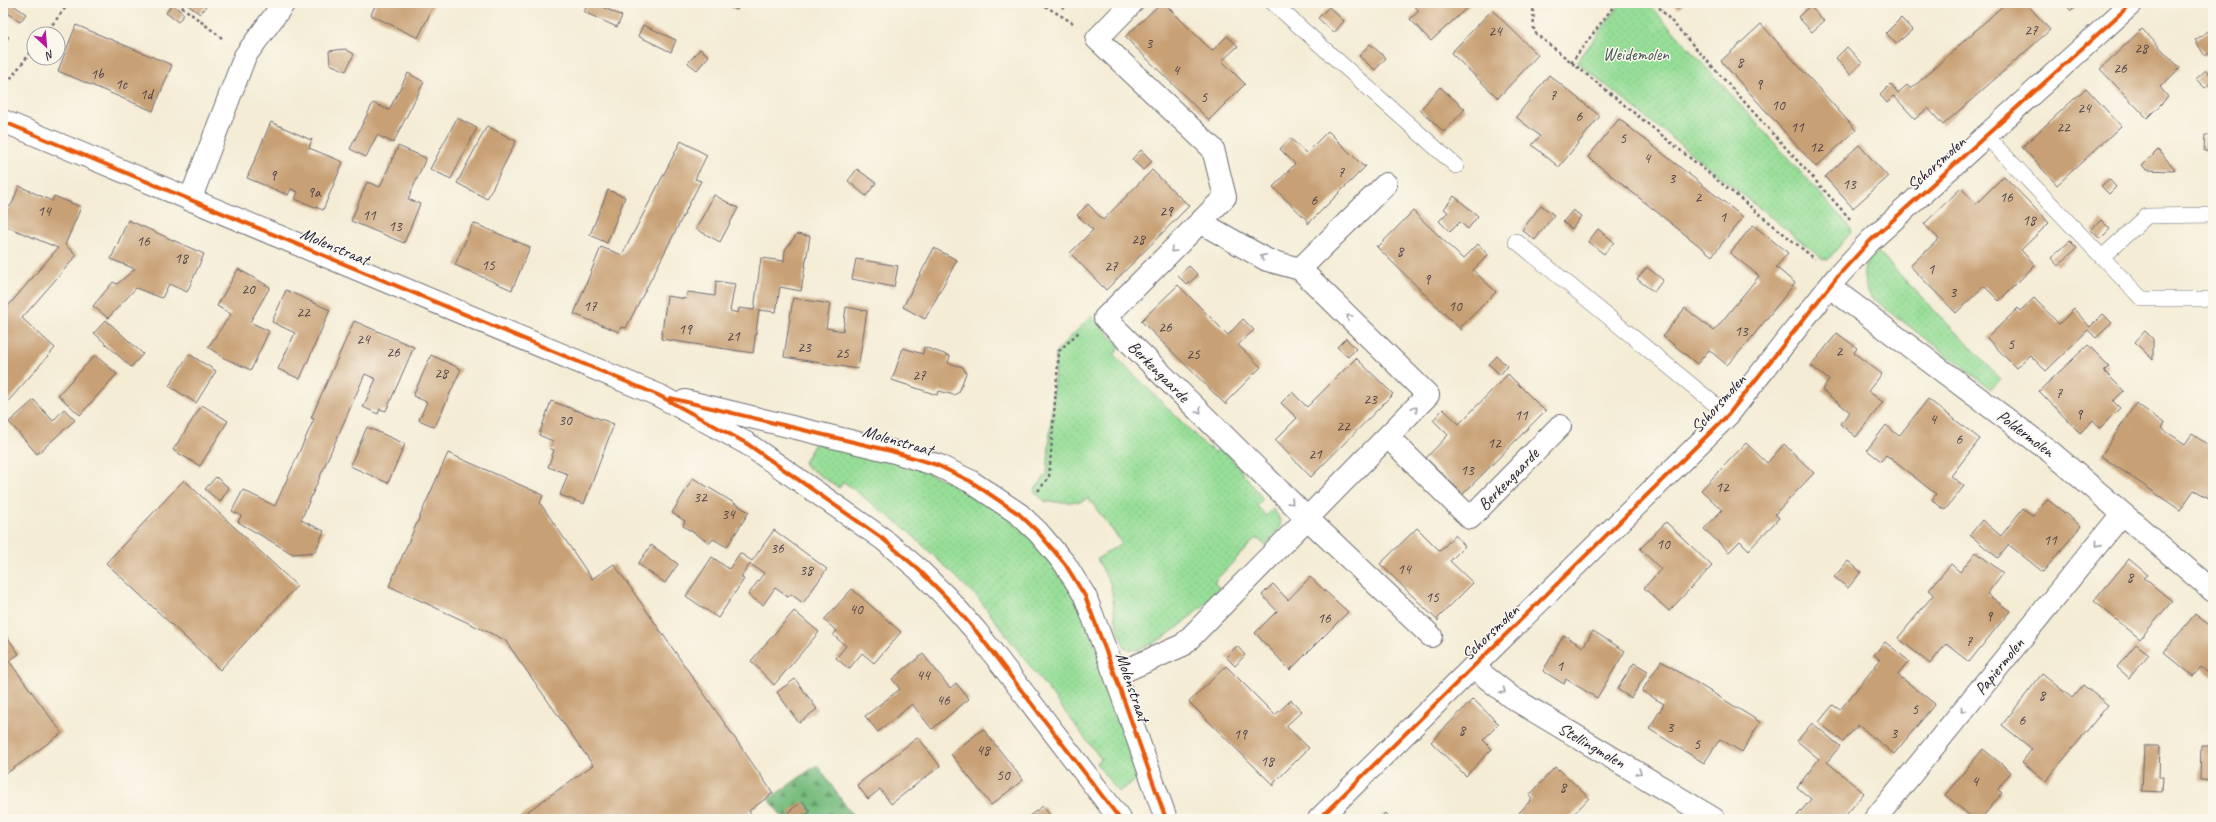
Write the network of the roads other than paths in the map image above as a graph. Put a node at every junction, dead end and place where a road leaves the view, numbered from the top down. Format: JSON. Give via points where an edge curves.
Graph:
{"nodes":[{"id":1,"x":284,"y":3,"type":"edge"},
{"id":2,"x":1132,"y":3,"type":"edge"},
{"id":3,"x":1273,"y":3,"type":"edge"},
{"id":4,"x":2132,"y":3,"type":"edge"},
{"id":5,"x":3,"y":122,"type":"edge"},
{"id":6,"x":1986,"y":136,"type":"junction"},
{"id":7,"x":1456,"y":166,"type":"dead end"},
{"id":8,"x":1386,"y":184,"type":"dead end"},
{"id":9,"x":190,"y":200,"type":"junction"},
{"id":10,"x":2213,"y":215,"type":"edge"},
{"id":11,"x":1200,"y":222,"type":"junction"},
{"id":12,"x":1516,"y":241,"type":"dead end"},
{"id":13,"x":2102,"y":257,"type":"junction"},
{"id":14,"x":1300,"y":269,"type":"junction"},
{"id":15,"x":1834,"y":282,"type":"junction"},
{"id":16,"x":2209,"y":299,"type":"dead end"},
{"id":17,"x":658,"y":395,"type":"junction"},
{"id":18,"x":1728,"y":415,"type":"junction"},
{"id":19,"x":1560,"y":426,"type":"dead end"},
{"id":20,"x":1388,"y":437,"type":"junction"},
{"id":21,"x":2122,"y":514,"type":"junction"},
{"id":22,"x":1308,"y":519,"type":"junction"},
{"id":23,"x":2213,"y":591,"type":"edge"},
{"id":24,"x":1431,"y":636,"type":"dead end"},
{"id":25,"x":1473,"y":666,"type":"junction"},
{"id":26,"x":1115,"y":675,"type":"junction"},
{"id":27,"x":1120,"y":819,"type":"edge"},
{"id":28,"x":1166,"y":819,"type":"edge"},
{"id":29,"x":1319,"y":819,"type":"edge"},
{"id":30,"x":1714,"y":819,"type":"edge"},
{"id":31,"x":1875,"y":819,"type":"edge"}],
"edges":[{"from":1,"to":9,"type":"street","via":[[245,56]]},
{"from":2,"to":11,"type":"street","via":[[1097,39],[1213,149],[1225,197]]},
{"from":3,"to":7,"type":"lane"},
{"from":4,"to":6,"type":"street","name":"Schorsmolen"},
{"from":5,"to":9,"type":"street","name":"Molenstraat"},
{"from":6,"to":13,"type":"lane"},
{"from":6,"to":15,"type":"street","name":"Schorsmolen","via":[[1870,241]]},
{"from":8,"to":14,"type":"street"},
{"from":9,"to":17,"type":"street","name":"Molenstraat"},
{"from":10,"to":13,"type":"lane","via":[[2147,216]]},
{"from":14,"to":11,"type":"street","one_way":true,"via":[[1267,260]]},
{"from":11,"to":22,"type":"street","name":"Berkengaarde","one_way":true,"via":[[1105,318]]},
{"from":12,"to":18,"type":"lane"},
{"from":13,"to":16,"type":"lane","via":[[2142,299]]},
{"from":20,"to":14,"type":"street","one_way":true,"via":[[1428,395]]},
{"from":15,"to":18,"type":"street","name":"Schorsmolen"},
{"from":15,"to":21,"type":"street","name":"Poldermolen","via":[[2052,453]]},
{"from":17,"to":26,"type":"street","name":"Molenstraat","via":[[884,449],[937,465],[970,480],[1019,514],[1065,564],[1085,596]]},
{"from":17,"to":27,"type":"street","name":"Molenstraat","via":[[746,443],[883,539],[918,569],[976,631]]},
{"from":18,"to":25,"type":"street","name":"Schorsmolen"},
{"from":19,"to":20,"type":"street","name":"Berkengaarde","via":[[1470,518]]},
{"from":20,"to":22,"type":"street"},
{"from":21,"to":23,"type":"street","name":"Poldermolen"},
{"from":21,"to":31,"type":"street","name":"Papiermolen","one_way":true},
{"from":22,"to":24,"type":"street","name":"Berkengaarde"},
{"from":22,"to":26,"type":"street","via":[[1183,645]]},
{"from":25,"to":29,"type":"street","name":"Schorsmolen"},
{"from":25,"to":30,"type":"street","name":"Stellingmolen","one_way":true,"via":[[1511,697]]},
{"from":26,"to":28,"type":"street","name":"Molenstraat"}]}
